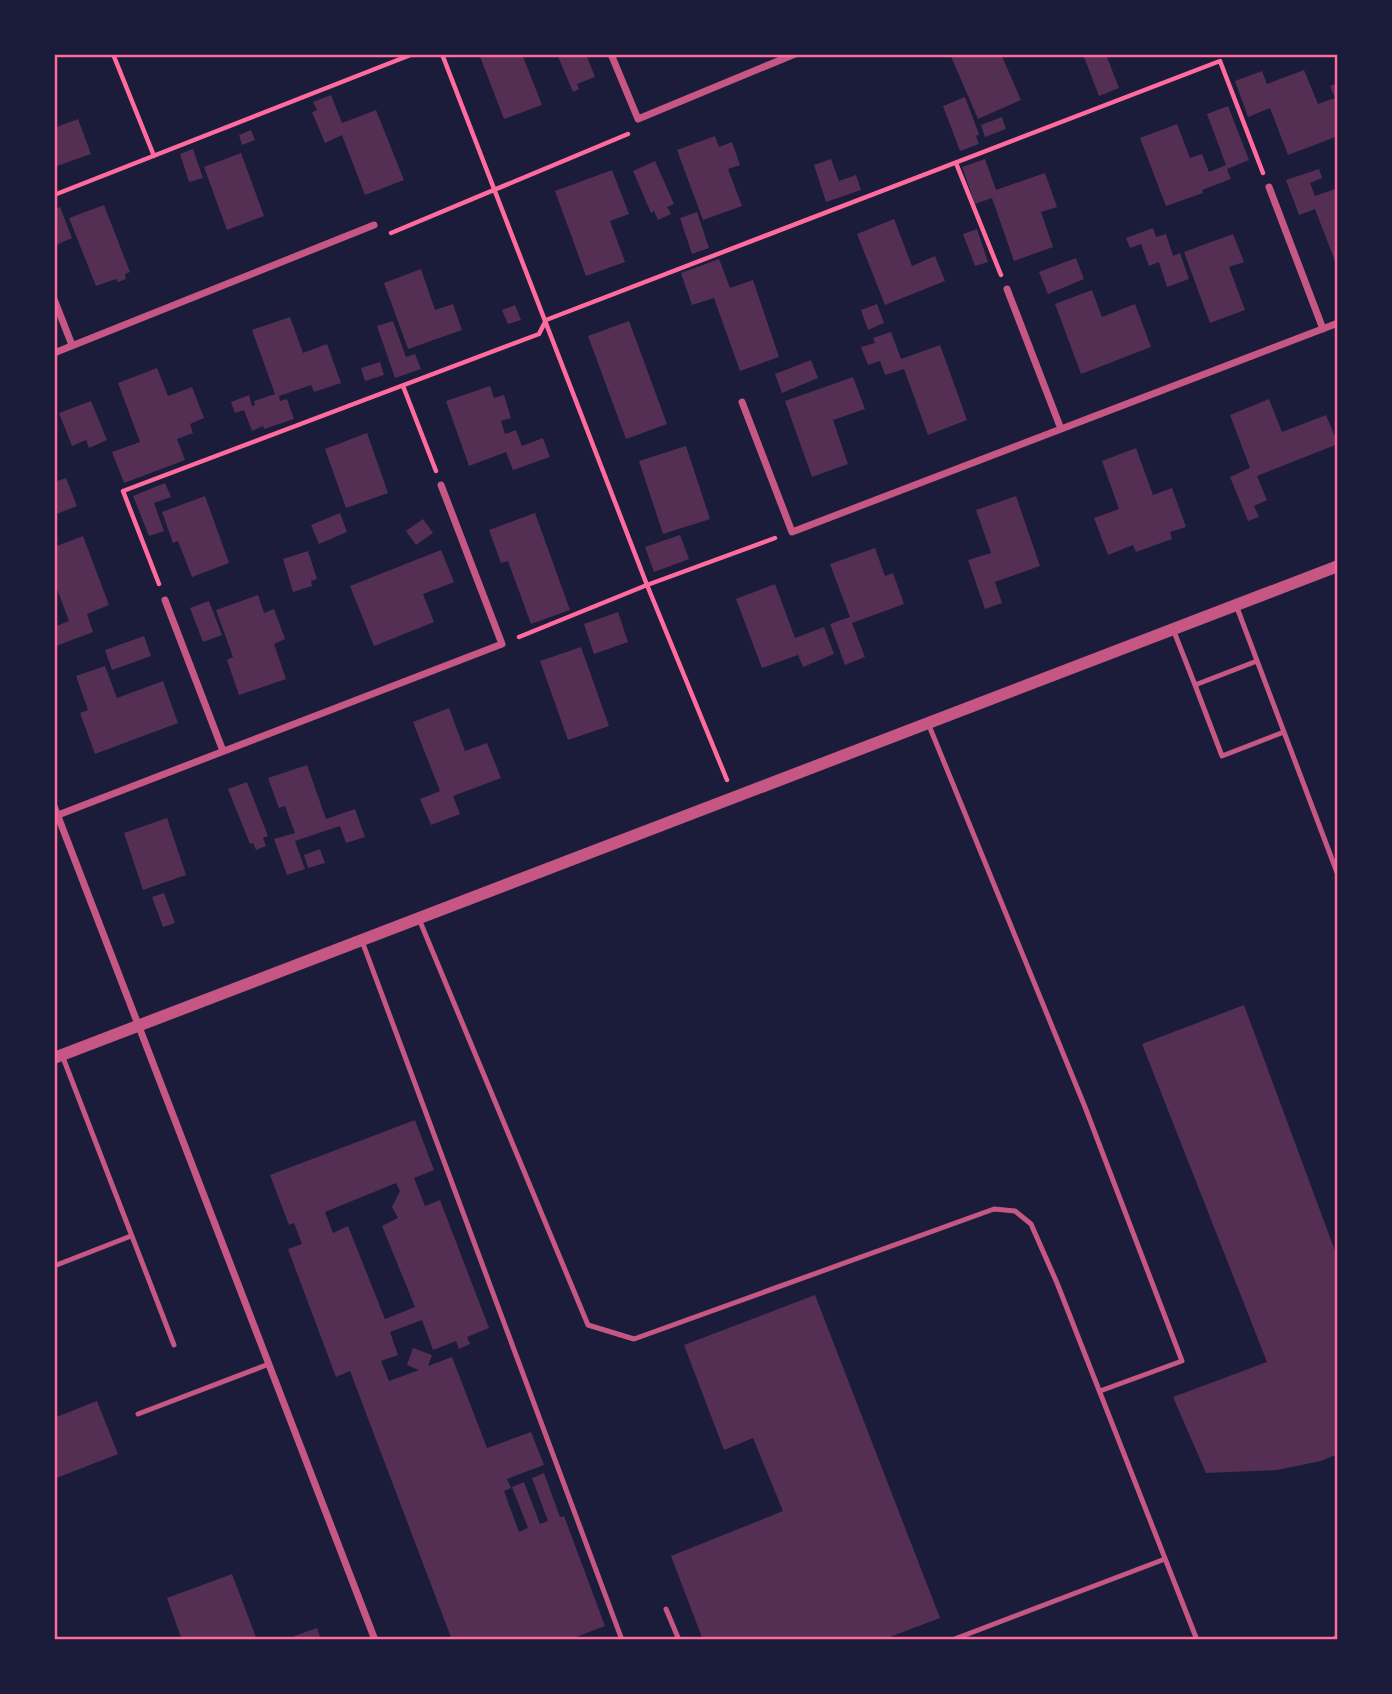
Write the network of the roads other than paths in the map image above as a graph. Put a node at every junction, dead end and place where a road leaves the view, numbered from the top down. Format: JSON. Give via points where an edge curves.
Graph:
{"nodes":[{"id":1,"x":611,"y":54,"type":"edge"},
{"id":2,"x":795,"y":54,"type":"edge"},
{"id":3,"x":1269,"y":187,"type":"road end"},
{"id":4,"x":374,"y":225,"type":"road end"},
{"id":5,"x":1007,"y":289,"type":"road end"},
{"id":6,"x":54,"y":299,"type":"edge"},
{"id":7,"x":1338,"y":323,"type":"edge"},
{"id":8,"x":1323,"y":329,"type":"junction"},
{"id":9,"x":72,"y":345,"type":"junction"},
{"id":10,"x":54,"y":353,"type":"edge"},
{"id":11,"x":742,"y":402,"type":"dead end"},
{"id":12,"x":1061,"y":429,"type":"junction"},
{"id":13,"x":441,"y":485,"type":"road end"},
{"id":14,"x":1338,"y":566,"type":"edge"},
{"id":15,"x":165,"y":600,"type":"road end"},
{"id":16,"x":1236,"y":605,"type":"junction"},
{"id":17,"x":1173,"y":629,"type":"junction"},
{"id":18,"x":1257,"y":661,"type":"junction"},
{"id":19,"x":1195,"y":685,"type":"junction"},
{"id":20,"x":928,"y":723,"type":"junction"},
{"id":21,"x":1284,"y":732,"type":"junction"},
{"id":22,"x":223,"y":751,"type":"junction"},
{"id":23,"x":54,"y":806,"type":"edge"},
{"id":24,"x":58,"y":815,"type":"junction"},
{"id":25,"x":1338,"y":875,"type":"edge"},
{"id":26,"x":419,"y":919,"type":"junction"},
{"id":27,"x":362,"y":941,"type":"junction"},
{"id":28,"x":139,"y":1026,"type":"junction"},
{"id":29,"x":58,"y":1057,"type":"edge"},
{"id":30,"x":131,"y":1236,"type":"junction"},
{"id":31,"x":54,"y":1266,"type":"edge"},
{"id":32,"x":174,"y":1345,"type":"dead end"},
{"id":33,"x":269,"y":1364,"type":"junction"},
{"id":34,"x":1100,"y":1391,"type":"junction"},
{"id":35,"x":138,"y":1414,"type":"dead end"},
{"id":36,"x":1164,"y":1559,"type":"junction"},
{"id":37,"x":666,"y":1609,"type":"dead end"},
{"id":38,"x":375,"y":1640,"type":"edge"},
{"id":39,"x":622,"y":1640,"type":"edge"},
{"id":40,"x":679,"y":1640,"type":"edge"},
{"id":41,"x":952,"y":1640,"type":"edge"},
{"id":42,"x":1197,"y":1640,"type":"edge"}],
"edges":[{"from":1,"to":2,"type":"street","via":[[638,119]]},
{"from":3,"to":8,"type":"street"},
{"from":4,"to":9,"type":"street"},
{"from":5,"to":12,"type":"street"},
{"from":6,"to":9,"type":"street"},
{"from":7,"to":8,"type":"street"},
{"from":8,"to":12,"type":"street"},
{"from":9,"to":10,"type":"street"},
{"from":11,"to":12,"type":"street","via":[[792,532]]},
{"from":13,"to":22,"type":"street","via":[[502,644]]},
{"from":14,"to":16,"type":"street"},
{"from":15,"to":22,"type":"street"},
{"from":16,"to":17,"type":"street"},
{"from":16,"to":18,"type":"lane"},
{"from":17,"to":19,"type":"lane"},
{"from":17,"to":20,"type":"street"},
{"from":18,"to":19,"type":"lane"},
{"from":18,"to":21,"type":"lane"},
{"from":19,"to":21,"type":"lane","via":[[1222,756]]},
{"from":20,"to":26,"type":"street"},
{"from":20,"to":34,"type":"lane","via":[[1085,1107],[1182,1361]]},
{"from":21,"to":25,"type":"lane"},
{"from":22,"to":24,"type":"street"},
{"from":23,"to":24,"type":"street"},
{"from":24,"to":28,"type":"street"},
{"from":26,"to":27,"type":"street"},
{"from":26,"to":34,"type":"lane","via":[[588,1325],[634,1339],[995,1209],[1015,1211],[1031,1224]]},
{"from":27,"to":28,"type":"street"},
{"from":27,"to":39,"type":"lane"},
{"from":28,"to":29,"type":"street"},
{"from":28,"to":33,"type":"street"},
{"from":29,"to":30,"type":"lane"},
{"from":30,"to":31,"type":"lane"},
{"from":30,"to":32,"type":"lane"},
{"from":33,"to":35,"type":"lane"},
{"from":33,"to":38,"type":"street"},
{"from":34,"to":36,"type":"lane"},
{"from":36,"to":41,"type":"lane"},
{"from":36,"to":42,"type":"lane"},
{"from":37,"to":40,"type":"lane"}]}
